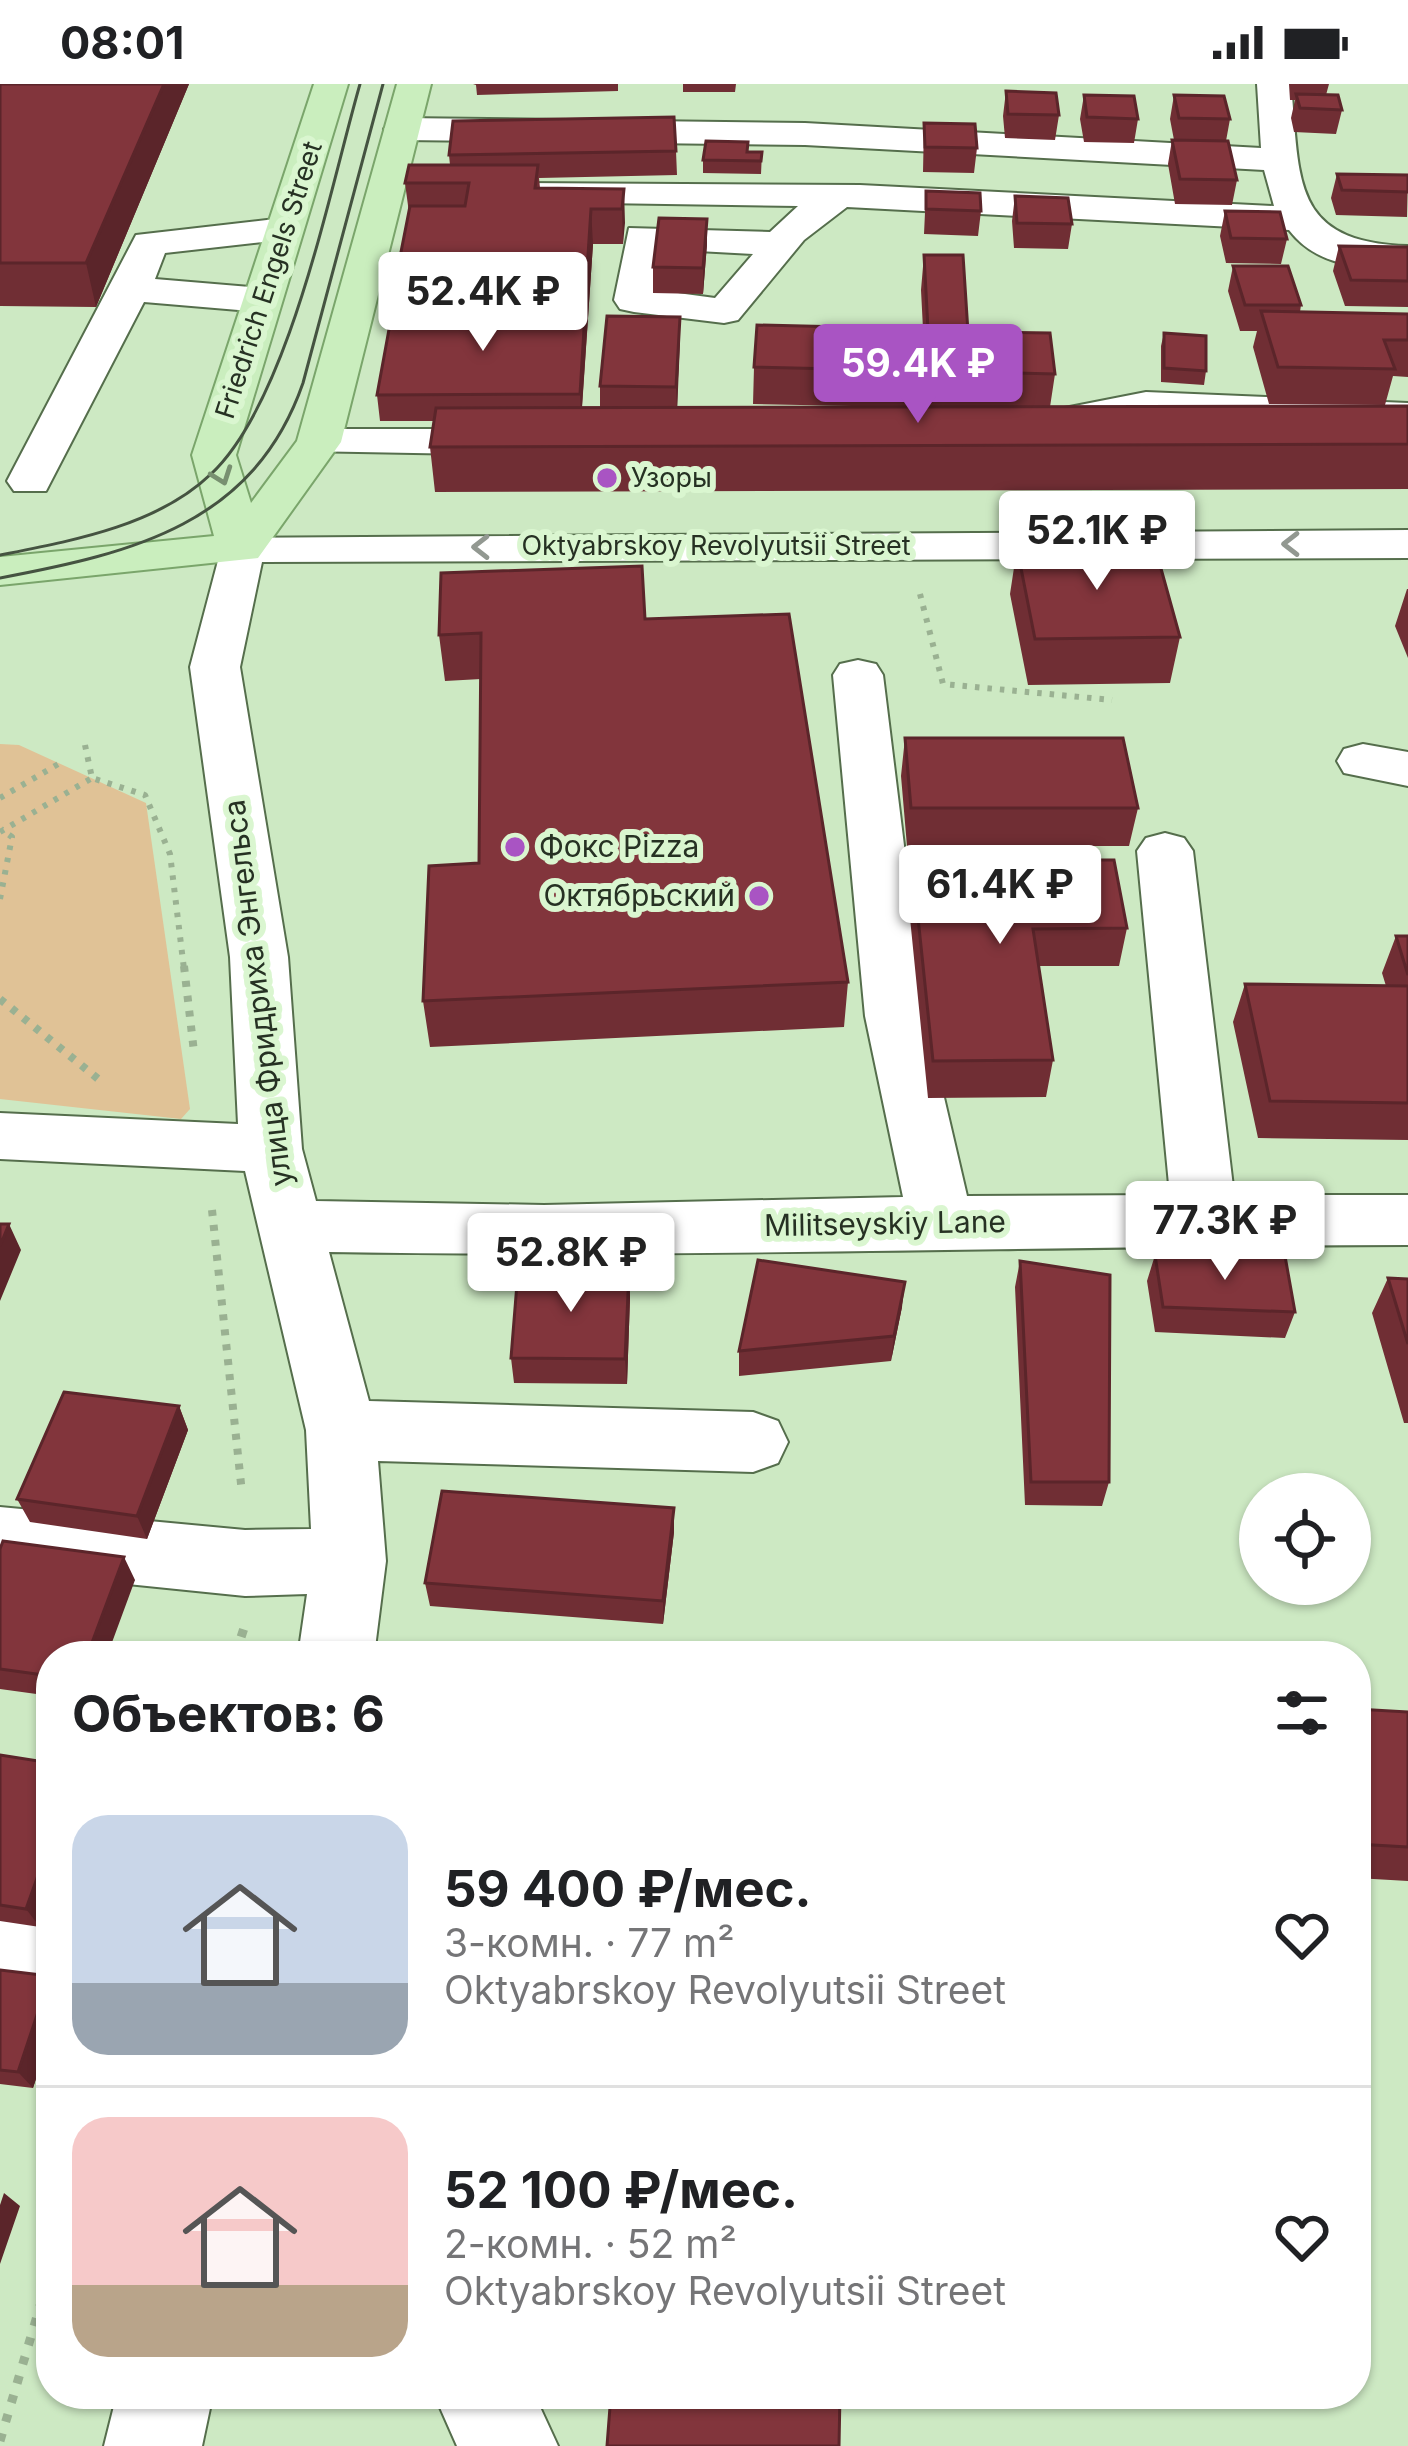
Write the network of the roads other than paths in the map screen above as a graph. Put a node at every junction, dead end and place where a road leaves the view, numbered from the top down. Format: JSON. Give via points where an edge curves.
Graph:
{"nodes":[{"id":1,"x":331,"y":84,"type":"edge"},
{"id":2,"x":414,"y":84,"type":"edge"},
{"id":3,"x":1274,"y":84,"type":"edge"},
{"id":4,"x":402,"y":129,"type":"junction"},
{"id":5,"x":1278,"y":160,"type":"junction"},
{"id":6,"x":433,"y":189,"type":"edge"},
{"id":7,"x":504,"y":190,"type":"edge"},
{"id":8,"x":838,"y":196,"type":"junction"},
{"id":9,"x":329,"y":212,"type":"junction"},
{"id":10,"x":1297,"y":219,"type":"junction"},
{"id":11,"x":781,"y":244,"type":"dead end"},
{"id":12,"x":1408,"y":258,"type":"edge"},
{"id":13,"x":131,"y":290,"type":"junction"},
{"id":14,"x":262,"y":300,"type":"junction"},
{"id":15,"x":1408,"y":416,"type":"edge"},
{"id":16,"x":1014,"y":424,"type":"edge"},
{"id":17,"x":319,"y":442,"type":"junction"},
{"id":18,"x":572,"y":442,"type":"edge"},
{"id":19,"x":30,"y":481,"type":"dead end"},
{"id":20,"x":1408,"y":544,"type":"edge"},
{"id":21,"x":241,"y":548,"type":"junction"},
{"id":22,"x":0,"y":571,"type":"edge"},
{"id":23,"x":858,"y":675,"type":"dead end"},
{"id":24,"x":1166,"y":851,"type":"dead end"},
{"id":25,"x":0,"y":1136,"type":"edge"},
{"id":26,"x":271,"y":1149,"type":"junction"},
{"id":27,"x":1408,"y":1220,"type":"edge"},
{"id":28,"x":941,"y":1221,"type":"junction"},
{"id":29,"x":1205,"y":1221,"type":"junction"},
{"id":30,"x":290,"y":1226,"type":"junction"},
{"id":31,"x":341,"y":1430,"type":"junction"},
{"id":32,"x":753,"y":1442,"type":"dead end"},
{"id":33,"x":0,"y":1539,"type":"edge"},
{"id":34,"x":349,"y":1562,"type":"junction"},
{"id":35,"x":338,"y":1641,"type":"edge"},
{"id":36,"x":0,"y":1950,"type":"edge"},
{"id":37,"x":36,"y":1954,"type":"edge"},
{"id":38,"x":162,"y":2409,"type":"edge"},
{"id":39,"x":490,"y":2409,"type":"edge"},
{"id":40,"x":153,"y":2446,"type":"edge"},
{"id":41,"x":509,"y":2446,"type":"edge"}],
"edges":[{"from":1,"to":9,"type":"main road","name":"Friedrich Engels Street"},
{"from":2,"to":4,"type":"main road","name":"Friedrich Engels Street"},
{"from":3,"to":5,"type":"street"},
{"from":4,"to":5,"type":"street","via":[[805,117]]},
{"from":4,"to":9,"type":"main road","name":"Friedrich Engels Street"},
{"from":5,"to":10,"type":"street"},
{"from":6,"to":9,"type":"street"},
{"from":7,"to":8,"type":"street"},
{"from":8,"to":10,"type":"street"},
{"from":8,"to":11,"type":"street"},
{"from":9,"to":13,"type":"street","via":[[150,243]]},
{"from":9,"to":14,"type":"main road","name":"Friedrich Engels Street"},
{"from":9,"to":17,"type":"main road","name":"Friedrich Engels Street"},
{"from":10,"to":12,"type":"street","via":[[1350,254]]},
{"from":13,"to":14,"type":"street"},
{"from":13,"to":19,"type":"street"},
{"from":14,"to":21,"type":"main road","name":"Friedrich Engels Street","one_way":true,"via":[[214,455]]},
{"from":15,"to":16,"type":"street","via":[[1147,405],[1084,421]]},
{"from":17,"to":18,"type":"street"},
{"from":17,"to":21,"type":"main road","name":"Friedrich Engels Street"},
{"from":20,"to":21,"type":"street","name":"Oktyabrskoy Revolyutsii Street","one_way":true},
{"from":21,"to":22,"type":"main road"},
{"from":21,"to":26,"type":"street","name":"улица Фридриха Энгельса","via":[[215,667],[259,957]]},
{"from":23,"to":28,"type":"street","via":[[895,1016]]},
{"from":24,"to":29,"type":"street"},
{"from":25,"to":26,"type":"street"},
{"from":26,"to":30,"type":"street","name":"улица Фридриха Энгельса"},
{"from":27,"to":29,"type":"street","name":"Militseyskiy Lane"},
{"from":28,"to":29,"type":"street","name":"Militseyskiy Lane"},
{"from":28,"to":30,"type":"street","name":"Militseyskiy Lane"},
{"from":30,"to":31,"type":"street"},
{"from":31,"to":32,"type":"street"},
{"from":31,"to":34,"type":"street"},
{"from":33,"to":34,"type":"street","via":[[245,1563]]},
{"from":34,"to":35,"type":"street"},
{"from":36,"to":37,"type":"street"},
{"from":38,"to":40,"type":"street"},
{"from":39,"to":41,"type":"street"}]}
